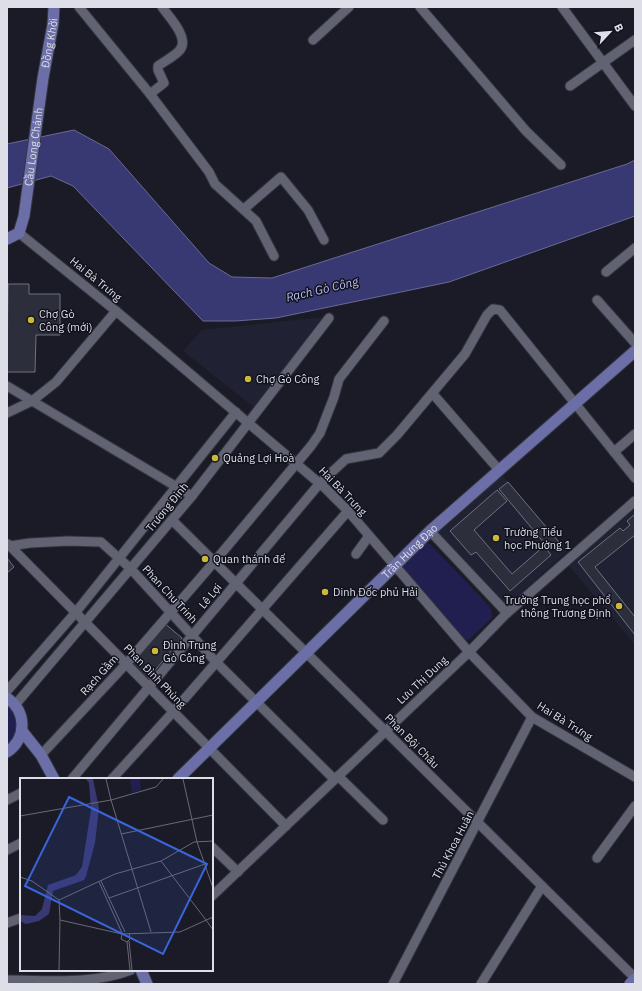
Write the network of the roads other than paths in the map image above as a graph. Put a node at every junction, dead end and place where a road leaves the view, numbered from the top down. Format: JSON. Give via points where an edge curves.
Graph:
{"nodes":[{"id":1,"x":54,"y":7,"type":"edge"},
{"id":2,"x":79,"y":7,"type":"edge"},
{"id":3,"x":162,"y":7,"type":"edge"},
{"id":4,"x":349,"y":7,"type":"edge"},
{"id":5,"x":420,"y":7,"type":"edge"},
{"id":6,"x":562,"y":7,"type":"edge"},
{"id":7,"x":313,"y":40,"type":"dead end"},
{"id":8,"x":635,"y":40,"type":"edge"},
{"id":9,"x":603,"y":62,"type":"junction"},
{"id":10,"x":43,"y":78,"type":"joint"},
{"id":11,"x":570,"y":86,"type":"dead end"},
{"id":12,"x":150,"y":94,"type":"junction"},
{"id":13,"x":635,"y":106,"type":"edge"},
{"id":14,"x":560,"y":164,"type":"dead end"},
{"id":15,"x":244,"y":209,"type":"junction"},
{"id":16,"x":19,"y":233,"type":"junction"},
{"id":17,"x":7,"y":239,"type":"edge"},
{"id":18,"x":324,"y":240,"type":"dead end"},
{"id":19,"x":635,"y":248,"type":"edge"},
{"id":20,"x":274,"y":256,"type":"dead end"},
{"id":21,"x":606,"y":272,"type":"dead end"},
{"id":22,"x":597,"y":300,"type":"dead end"},
{"id":23,"x":116,"y":311,"type":"junction"},
{"id":24,"x":329,"y":318,"type":"dead end"},
{"id":25,"x":384,"y":321,"type":"dead end"},
{"id":26,"x":635,"y":343,"type":"edge"},
{"id":27,"x":635,"y":351,"type":"edge"},
{"id":28,"x":7,"y":386,"type":"edge"},
{"id":29,"x":433,"y":394,"type":"junction"},
{"id":30,"x":32,"y":401,"type":"junction"},
{"id":31,"x":574,"y":404,"type":"junction"},
{"id":32,"x":236,"y":412,"type":"junction"},
{"id":33,"x":7,"y":413,"type":"edge"},
{"id":34,"x":249,"y":422,"type":"junction"},
{"id":35,"x":635,"y":434,"type":"edge"},
{"id":36,"x":614,"y":452,"type":"junction"},
{"id":37,"x":297,"y":463,"type":"junction"},
{"id":38,"x":499,"y":470,"type":"junction"},
{"id":39,"x":635,"y":478,"type":"edge"},
{"id":40,"x":320,"y":483,"type":"junction"},
{"id":41,"x":177,"y":486,"type":"junction"},
{"id":42,"x":192,"y":496,"type":"junction"},
{"id":43,"x":635,"y":501,"type":"edge"},
{"id":44,"x":348,"y":511,"type":"junction"},
{"id":45,"x":172,"y":520,"type":"junction"},
{"id":46,"x":430,"y":531,"type":"junction"},
{"id":47,"x":369,"y":536,"type":"junction"},
{"id":48,"x":9,"y":544,"type":"edge"},
{"id":49,"x":356,"y":554,"type":"dead end"},
{"id":50,"x":119,"y":557,"type":"junction"},
{"id":51,"x":215,"y":561,"type":"junction"},
{"id":52,"x":393,"y":566,"type":"junction"},
{"id":53,"x":131,"y":569,"type":"junction"},
{"id":54,"x":236,"y":583,"type":"junction"},
{"id":55,"x":262,"y":610,"type":"junction"},
{"id":56,"x":76,"y":612,"type":"junction"},
{"id":57,"x":170,"y":612,"type":"junction"},
{"id":58,"x":507,"y":613,"type":"junction"},
{"id":59,"x":86,"y":622,"type":"junction"},
{"id":60,"x":192,"y":635,"type":"junction"},
{"id":61,"x":307,"y":652,"type":"junction"},
{"id":62,"x":470,"y":652,"type":"junction"},
{"id":63,"x":216,"y":662,"type":"junction"},
{"id":64,"x":126,"y":664,"type":"junction"},
{"id":65,"x":149,"y":688,"type":"junction"},
{"id":66,"x":7,"y":691,"type":"edge"},
{"id":67,"x":11,"y":701,"type":"edge"},
{"id":68,"x":256,"y":702,"type":"junction"},
{"id":69,"x":173,"y":712,"type":"junction"},
{"id":70,"x":532,"y":717,"type":"junction"},
{"id":71,"x":22,"y":731,"type":"junction"},
{"id":72,"x":385,"y":731,"type":"junction"},
{"id":73,"x":209,"y":748,"type":"junction"},
{"id":74,"x":7,"y":752,"type":"edge"},
{"id":75,"x":41,"y":755,"type":"junction"},
{"id":76,"x":635,"y":777,"type":"edge"},
{"id":77,"x":52,"y":778,"type":"edge"},
{"id":78,"x":73,"y":778,"type":"edge"},
{"id":79,"x":113,"y":778,"type":"edge"},
{"id":80,"x":179,"y":778,"type":"edge"},
{"id":81,"x":336,"y":778,"type":"junction"},
{"id":82,"x":20,"y":794,"type":"edge"},
{"id":83,"x":7,"y":800,"type":"edge"},
{"id":84,"x":635,"y":806,"type":"edge"},
{"id":85,"x":383,"y":820,"type":"dead end"},
{"id":86,"x":478,"y":823,"type":"junction"},
{"id":87,"x":286,"y":826,"type":"junction"},
{"id":88,"x":20,"y":844,"type":"edge"},
{"id":89,"x":213,"y":848,"type":"edge"},
{"id":90,"x":7,"y":850,"type":"edge"},
{"id":91,"x":597,"y":858,"type":"dead end"},
{"id":92,"x":238,"y":872,"type":"junction"},
{"id":93,"x":542,"y":886,"type":"junction"},
{"id":94,"x":213,"y":895,"type":"edge"},
{"id":95,"x":20,"y":918,"type":"edge"},
{"id":96,"x":7,"y":923,"type":"edge"},
{"id":97,"x":127,"y":971,"type":"edge"},
{"id":98,"x":141,"y":971,"type":"edge"},
{"id":99,"x":635,"y":979,"type":"edge"},
{"id":100,"x":7,"y":980,"type":"edge"},
{"id":101,"x":147,"y":984,"type":"edge"},
{"id":102,"x":394,"y":984,"type":"edge"},
{"id":103,"x":481,"y":984,"type":"edge"},
{"id":104,"x":630,"y":984,"type":"edge"}],
"edges":[{"from":1,"to":10,"type":"main road","name":"Đồng Khởi"},
{"from":2,"to":12,"type":"street"},
{"from":3,"to":12,"type":"street","via":[[183,43],[179,52],[158,66],[164,84]]},
{"from":4,"to":7,"type":"street"},
{"from":5,"to":14,"type":"street","via":[[522,126]]},
{"from":6,"to":9,"type":"street"},
{"from":8,"to":9,"type":"street"},
{"from":9,"to":11,"type":"street"},
{"from":9,"to":13,"type":"street"},
{"from":10,"to":16,"type":"main road","name":"Cầu Long Chánh","via":[[24,216]]},
{"from":12,"to":15,"type":"street","via":[[209,172],[215,184]]},
{"from":15,"to":18,"type":"street","via":[[281,177],[308,210]]},
{"from":15,"to":20,"type":"street","via":[[256,221]]},
{"from":16,"to":17,"type":"main road"},
{"from":16,"to":23,"type":"street","name":"Hai Bà Trưng"},
{"from":19,"to":21,"type":"street"},
{"from":22,"to":26,"type":"street"},
{"from":23,"to":30,"type":"street","via":[[56,382]]},
{"from":23,"to":32,"type":"street","name":"Hai Bà Trưng"},
{"from":24,"to":34,"type":"street","name":"Trương Định"},
{"from":25,"to":37,"type":"street","name":"Rạch Gầm","via":[[339,379],[320,433]]},
{"from":27,"to":31,"type":"main road","name":"Trần Hưng Đạo"},
{"from":28,"to":30,"type":"street"},
{"from":29,"to":31,"type":"street","name":"Lê Lợi","via":[[465,354],[487,315],[496,308],[538,356]]},
{"from":29,"to":38,"type":"street"},
{"from":29,"to":40,"type":"street","name":"Lê Lợi","via":[[380,453],[346,459]]},
{"from":30,"to":33,"type":"street"},
{"from":30,"to":41,"type":"street"},
{"from":31,"to":36,"type":"street"},
{"from":31,"to":38,"type":"main road","name":"Trần Hưng Đạo"},
{"from":32,"to":34,"type":"street","name":"Hai Bà Trưng"},
{"from":32,"to":41,"type":"street","name":"Trương Định"},
{"from":34,"to":37,"type":"street","name":"Hai Bà Trưng"},
{"from":34,"to":42,"type":"street","name":"Trương Định"},
{"from":35,"to":36,"type":"street"},
{"from":36,"to":39,"type":"street"},
{"from":37,"to":40,"type":"street","name":"Hai Bà Trưng"},
{"from":37,"to":51,"type":"street","name":"Rạch Gầm"},
{"from":38,"to":46,"type":"main road","name":"Trần Hưng Đạo"},
{"from":40,"to":44,"type":"street","name":"Hai Bà Trưng"},
{"from":40,"to":54,"type":"street","name":"Lê Lợi"},
{"from":41,"to":42,"type":"street"},
{"from":41,"to":50,"type":"street","name":"Trương Định"},
{"from":42,"to":45,"type":"street","name":"Trương Định"},
{"from":43,"to":58,"type":"street","name":"Lưu Thị Dung"},
{"from":44,"to":47,"type":"street","name":"Hai Bà Trưng"},
{"from":44,"to":55,"type":"street"},
{"from":45,"to":51,"type":"street","name":"Phan Bội Châu"},
{"from":45,"to":53,"type":"street","name":"Trương Định"},
{"from":46,"to":52,"type":"main road","name":"Trần Hưng Đạo"},
{"from":46,"to":58,"type":"street"},
{"from":47,"to":49,"type":"street"},
{"from":47,"to":52,"type":"street","name":"Hai Bà Trưng"},
{"from":48,"to":50,"type":"street","name":"Phan Chu Trinh","via":[[97,541]]},
{"from":48,"to":56,"type":"street","name":"Phan Đình Phùng"},
{"from":50,"to":53,"type":"street","name":"Phan Chu Trinh"},
{"from":50,"to":56,"type":"street","name":"Trương Định"},
{"from":51,"to":54,"type":"street","name":"Phan Bội Châu"},
{"from":51,"to":57,"type":"street","name":"Rạch Gầm"},
{"from":52,"to":61,"type":"main road","name":"Trần Hưng Đạo"},
{"from":52,"to":62,"type":"street","name":"Hai Bà Trưng"},
{"from":53,"to":57,"type":"street","name":"Phan Chu Trinh"},
{"from":53,"to":59,"type":"street","name":"Trương Định"},
{"from":54,"to":55,"type":"street","name":"Phan Bội Châu"},
{"from":54,"to":60,"type":"street","name":"Lê Lợi"},
{"from":55,"to":61,"type":"street","name":"Phan Bội Châu"},
{"from":55,"to":63,"type":"street"},
{"from":56,"to":59,"type":"street","name":"Phan Đình Phùng"},
{"from":56,"to":66,"type":"street","name":"Trương Định"},
{"from":57,"to":60,"type":"street","name":"Phan Chu Trinh"},
{"from":57,"to":64,"type":"street","name":"Rạch Gầm"},
{"from":58,"to":62,"type":"street","name":"Lưu Thị Dung"},
{"from":59,"to":64,"type":"street","name":"Phan Đình Phùng"},
{"from":59,"to":67,"type":"street","name":"Trương Định"},
{"from":60,"to":63,"type":"street","name":"Phan Chu Trinh"},
{"from":60,"to":65,"type":"street","name":"Lê Lợi"},
{"from":61,"to":68,"type":"main road","name":"Trần Hưng Đạo"},
{"from":61,"to":72,"type":"street","name":"Phan Bội Châu"},
{"from":62,"to":70,"type":"street","name":"Hai Bà Trưng"},
{"from":62,"to":72,"type":"street","name":"Lưu Thị Dung"},
{"from":63,"to":68,"type":"street","name":"Phan Chu Trinh"},
{"from":63,"to":69,"type":"street"},
{"from":64,"to":65,"type":"street","name":"Phan Đình Phùng"},
{"from":64,"to":75,"type":"street","name":"Rạch Gầm"},
{"from":65,"to":69,"type":"street","name":"Phan Đình Phùng"},
{"from":65,"to":78,"type":"street","name":"Lê Lợi"},
{"from":67,"to":71,"type":"main road","via":[[22,720]]},
{"from":68,"to":73,"type":"main road","name":"Trần Hưng Đạo"},
{"from":68,"to":81,"type":"street","name":"Phan Chu Trinh"},
{"from":69,"to":73,"type":"street","name":"Phan Đình Phùng"},
{"from":69,"to":79,"type":"street"},
{"from":70,"to":76,"type":"street","name":"Hai Bà Trưng"},
{"from":70,"to":86,"type":"street","name":"Thủ Khoa Huân"},
{"from":71,"to":74,"type":"main road","via":[[18,741]]},
{"from":71,"to":75,"type":"main road"},
{"from":72,"to":81,"type":"street","name":"Lưu Thị Dung"},
{"from":72,"to":86,"type":"street","name":"Phan Bội Châu"},
{"from":73,"to":80,"type":"main road","name":"Trần Hưng Đạo"},
{"from":73,"to":87,"type":"street","name":"Phan Đình Phùng"},
{"from":75,"to":77,"type":"main road"},
{"from":81,"to":85,"type":"street","name":"Phan Chu Trinh"},
{"from":81,"to":87,"type":"street","name":"Lưu Thị Dung"},
{"from":82,"to":83,"type":"street"},
{"from":84,"to":91,"type":"street"},
{"from":86,"to":93,"type":"street","name":"Phan Bội Châu"},
{"from":86,"to":102,"type":"street","name":"Thủ Khoa Huân"},
{"from":87,"to":92,"type":"street","name":"Lưu Thị Dung"},
{"from":88,"to":90,"type":"street"},
{"from":89,"to":92,"type":"street"},
{"from":92,"to":94,"type":"street","name":"Lưu Thị Dung"},
{"from":93,"to":99,"type":"street","name":"Phan Bội Châu"},
{"from":93,"to":103,"type":"street"},
{"from":95,"to":96,"type":"street"},
{"from":97,"to":100,"type":"street","via":[[82,979]]},
{"from":98,"to":101,"type":"main road"},
{"from":99,"to":104,"type":"main road"}]}
